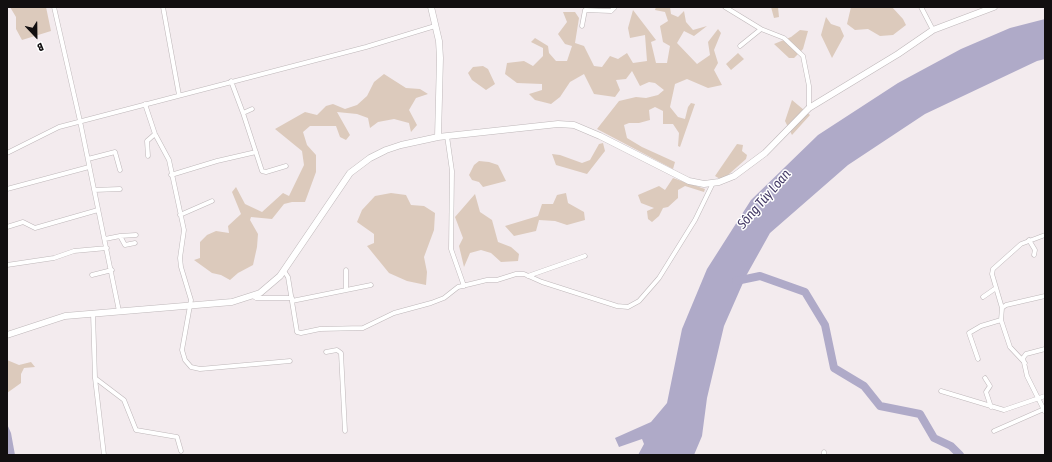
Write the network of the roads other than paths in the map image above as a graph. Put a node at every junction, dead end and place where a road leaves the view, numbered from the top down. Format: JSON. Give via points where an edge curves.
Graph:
{"nodes":[{"id":1,"x":54,"y":7,"type":"edge"},
{"id":2,"x":163,"y":7,"type":"edge"},
{"id":3,"x":431,"y":7,"type":"edge"},
{"id":4,"x":615,"y":7,"type":"edge"},
{"id":5,"x":725,"y":7,"type":"edge"},
{"id":6,"x":921,"y":7,"type":"edge"},
{"id":7,"x":994,"y":7,"type":"edge"},
{"id":8,"x":596,"y":8,"type":"edge"},
{"id":9,"x":435,"y":26,"type":"junction"},
{"id":10,"x":582,"y":26,"type":"dead end"},
{"id":11,"x":761,"y":29,"type":"junction"},
{"id":12,"x":932,"y":30,"type":"junction"},
{"id":13,"x":740,"y":46,"type":"dead end"},
{"id":14,"x":231,"y":81,"type":"junction"},
{"id":15,"x":179,"y":95,"type":"junction"},
{"id":16,"x":145,"y":104,"type":"junction"},
{"id":17,"x":252,"y":108,"type":"dead end"},
{"id":18,"x":809,"y":108,"type":"junction"},
{"id":19,"x":243,"y":113,"type":"junction"},
{"id":20,"x":80,"y":121,"type":"junction"},
{"id":21,"x":155,"y":134,"type":"junction"},
{"id":22,"x":447,"y":136,"type":"junction"},
{"id":23,"x":438,"y":137,"type":"junction"},
{"id":24,"x":256,"y":152,"type":"junction"},
{"id":25,"x":7,"y":153,"type":"edge"},
{"id":26,"x":148,"y":156,"type":"dead end"},
{"id":27,"x":88,"y":160,"type":"junction"},
{"id":28,"x":286,"y":166,"type":"dead end"},
{"id":29,"x":89,"y":167,"type":"junction"},
{"id":30,"x":120,"y":170,"type":"dead end"},
{"id":31,"x":172,"y":175,"type":"junction"},
{"id":32,"x":713,"y":183,"type":"junction"},
{"id":33,"x":7,"y":189,"type":"edge"},
{"id":34,"x":120,"y":189,"type":"dead end"},
{"id":35,"x":94,"y":190,"type":"junction"},
{"id":36,"x":212,"y":201,"type":"dead end"},
{"id":37,"x":98,"y":210,"type":"junction"},
{"id":38,"x":180,"y":215,"type":"junction"},
{"id":39,"x":7,"y":227,"type":"edge"},
{"id":40,"x":136,"y":235,"type":"dead end"},
{"id":41,"x":1045,"y":235,"type":"edge"},
{"id":42,"x":120,"y":236,"type":"junction"},
{"id":43,"x":105,"y":239,"type":"junction"},
{"id":44,"x":1029,"y":240,"type":"junction"},
{"id":45,"x":135,"y":243,"type":"dead end"},
{"id":46,"x":107,"y":248,"type":"junction"},
{"id":47,"x":1034,"y":255,"type":"dead end"},
{"id":48,"x":585,"y":256,"type":"dead end"},
{"id":49,"x":7,"y":264,"type":"edge"},
{"id":50,"x":112,"y":270,"type":"junction"},
{"id":51,"x":346,"y":270,"type":"dead end"},
{"id":52,"x":284,"y":271,"type":"junction"},
{"id":53,"x":92,"y":275,"type":"dead end"},
{"id":54,"x":528,"y":276,"type":"junction"},
{"id":55,"x":371,"y":285,"type":"dead end"},
{"id":56,"x":464,"y":286,"type":"junction"},
{"id":57,"x":996,"y":288,"type":"junction"},
{"id":58,"x":346,"y":289,"type":"junction"},
{"id":59,"x":252,"y":296,"type":"junction"},
{"id":60,"x":1045,"y":296,"type":"edge"},
{"id":61,"x":983,"y":298,"type":"dead end"},
{"id":62,"x":292,"y":299,"type":"junction"},
{"id":63,"x":189,"y":305,"type":"junction"},
{"id":64,"x":1002,"y":308,"type":"junction"},
{"id":65,"x":120,"y":311,"type":"junction"},
{"id":66,"x":93,"y":313,"type":"junction"},
{"id":67,"x":1001,"y":320,"type":"junction"},
{"id":68,"x":7,"y":335,"type":"edge"},
{"id":69,"x":1045,"y":349,"type":"edge"},
{"id":70,"x":326,"y":352,"type":"dead end"},
{"id":71,"x":978,"y":359,"type":"dead end"},
{"id":72,"x":290,"y":361,"type":"dead end"},
{"id":73,"x":1025,"y":363,"type":"junction"},
{"id":74,"x":95,"y":378,"type":"junction"},
{"id":75,"x":985,"y":378,"type":"dead end"},
{"id":76,"x":941,"y":391,"type":"dead end"},
{"id":77,"x":1045,"y":396,"type":"edge"},
{"id":78,"x":1038,"y":399,"type":"junction"},
{"id":79,"x":992,"y":407,"type":"junction"},
{"id":80,"x":1044,"y":411,"type":"edge"},
{"id":81,"x":345,"y":431,"type":"dead end"},
{"id":82,"x":994,"y":431,"type":"dead end"},
{"id":83,"x":181,"y":451,"type":"dead end"},
{"id":84,"x":104,"y":455,"type":"edge"}],
"edges":[{"from":1,"to":20,"type":"street"},
{"from":2,"to":15,"type":"street"},
{"from":3,"to":9,"type":"street"},
{"from":4,"to":8,"type":"street","via":[[611,11]]},
{"from":5,"to":11,"type":"street"},
{"from":6,"to":12,"type":"street"},
{"from":7,"to":12,"type":"street"},
{"from":8,"to":10,"type":"street","via":[[584,10]]},
{"from":9,"to":14,"type":"street"},
{"from":9,"to":23,"type":"street","via":[[440,58]]},
{"from":11,"to":13,"type":"street"},
{"from":11,"to":18,"type":"street","via":[[784,38],[803,56],[809,86]]},
{"from":12,"to":18,"type":"street","via":[[898,54]]},
{"from":14,"to":15,"type":"street"},
{"from":14,"to":19,"type":"street"},
{"from":15,"to":16,"type":"street"},
{"from":16,"to":20,"type":"street"},
{"from":16,"to":21,"type":"street"},
{"from":17,"to":19,"type":"street"},
{"from":18,"to":32,"type":"street","via":[[765,153],[734,176]]},
{"from":19,"to":24,"type":"street"},
{"from":20,"to":25,"type":"street","via":[[59,126]]},
{"from":20,"to":27,"type":"street"},
{"from":21,"to":26,"type":"street","via":[[147,141]]},
{"from":21,"to":31,"type":"street","via":[[169,160]]},
{"from":22,"to":23,"type":"street"},
{"from":22,"to":32,"type":"street","via":[[558,124],[574,125],[689,181]]},
{"from":22,"to":56,"type":"street","via":[[452,171],[451,249]]},
{"from":23,"to":52,"type":"street","via":[[386,150],[350,173]]},
{"from":24,"to":28,"type":"street","via":[[263,172]]},
{"from":24,"to":31,"type":"street"},
{"from":27,"to":29,"type":"street"},
{"from":27,"to":30,"type":"street","via":[[116,152]]},
{"from":29,"to":33,"type":"street"},
{"from":29,"to":35,"type":"street"},
{"from":31,"to":38,"type":"street"},
{"from":32,"to":54,"type":"street","via":[[695,220],[664,270],[634,304],[628,307],[617,306]]},
{"from":34,"to":35,"type":"street"},
{"from":35,"to":37,"type":"street"},
{"from":36,"to":38,"type":"street"},
{"from":37,"to":39,"type":"street","via":[[35,228],[23,222]]},
{"from":37,"to":43,"type":"street"},
{"from":38,"to":63,"type":"street","via":[[184,230],[180,258],[190,296]]},
{"from":40,"to":42,"type":"street"},
{"from":41,"to":44,"type":"street"},
{"from":42,"to":43,"type":"street"},
{"from":42,"to":45,"type":"street","via":[[125,245]]},
{"from":43,"to":46,"type":"street"},
{"from":44,"to":47,"type":"street","via":[[1035,250]]},
{"from":44,"to":57,"type":"street","via":[[993,269]]},
{"from":46,"to":49,"type":"street","via":[[74,251],[54,258]]},
{"from":46,"to":50,"type":"street"},
{"from":48,"to":54,"type":"street"},
{"from":50,"to":53,"type":"street"},
{"from":50,"to":65,"type":"street"},
{"from":51,"to":58,"type":"street"},
{"from":52,"to":59,"type":"street","via":[[270,287]]},
{"from":52,"to":62,"type":"street","via":[[288,277]]},
{"from":54,"to":56,"type":"street","via":[[516,274]]},
{"from":55,"to":58,"type":"street"},
{"from":56,"to":62,"type":"street","via":[[431,303],[394,313],[356,329],[320,329],[298,333]]},
{"from":57,"to":61,"type":"street"},
{"from":57,"to":64,"type":"street"},
{"from":58,"to":62,"type":"street"},
{"from":59,"to":62,"type":"street"},
{"from":59,"to":63,"type":"street","via":[[232,302]]},
{"from":60,"to":64,"type":"street"},
{"from":63,"to":65,"type":"street"},
{"from":63,"to":72,"type":"street","via":[[182,350],[185,360],[191,367],[200,369]]},
{"from":64,"to":67,"type":"street"},
{"from":65,"to":66,"type":"street"},
{"from":66,"to":68,"type":"street","via":[[65,316]]},
{"from":66,"to":74,"type":"street"},
{"from":67,"to":71,"type":"street","via":[[981,326],[970,333]]},
{"from":67,"to":73,"type":"street","via":[[1012,351]]},
{"from":69,"to":73,"type":"street","via":[[1026,354],[1023,358]]},
{"from":70,"to":81,"type":"street","via":[[339,351],[341,354]]},
{"from":73,"to":78,"type":"street","via":[[1027,376]]},
{"from":74,"to":83,"type":"street","via":[[124,400],[136,430],[177,437]]},
{"from":74,"to":84,"type":"street"},
{"from":75,"to":79,"type":"street","via":[[990,386],[986,392]]},
{"from":76,"to":79,"type":"street"},
{"from":77,"to":78,"type":"street"},
{"from":78,"to":79,"type":"street","via":[[1004,410]]},
{"from":78,"to":80,"type":"street"},
{"from":80,"to":82,"type":"street"}]}
